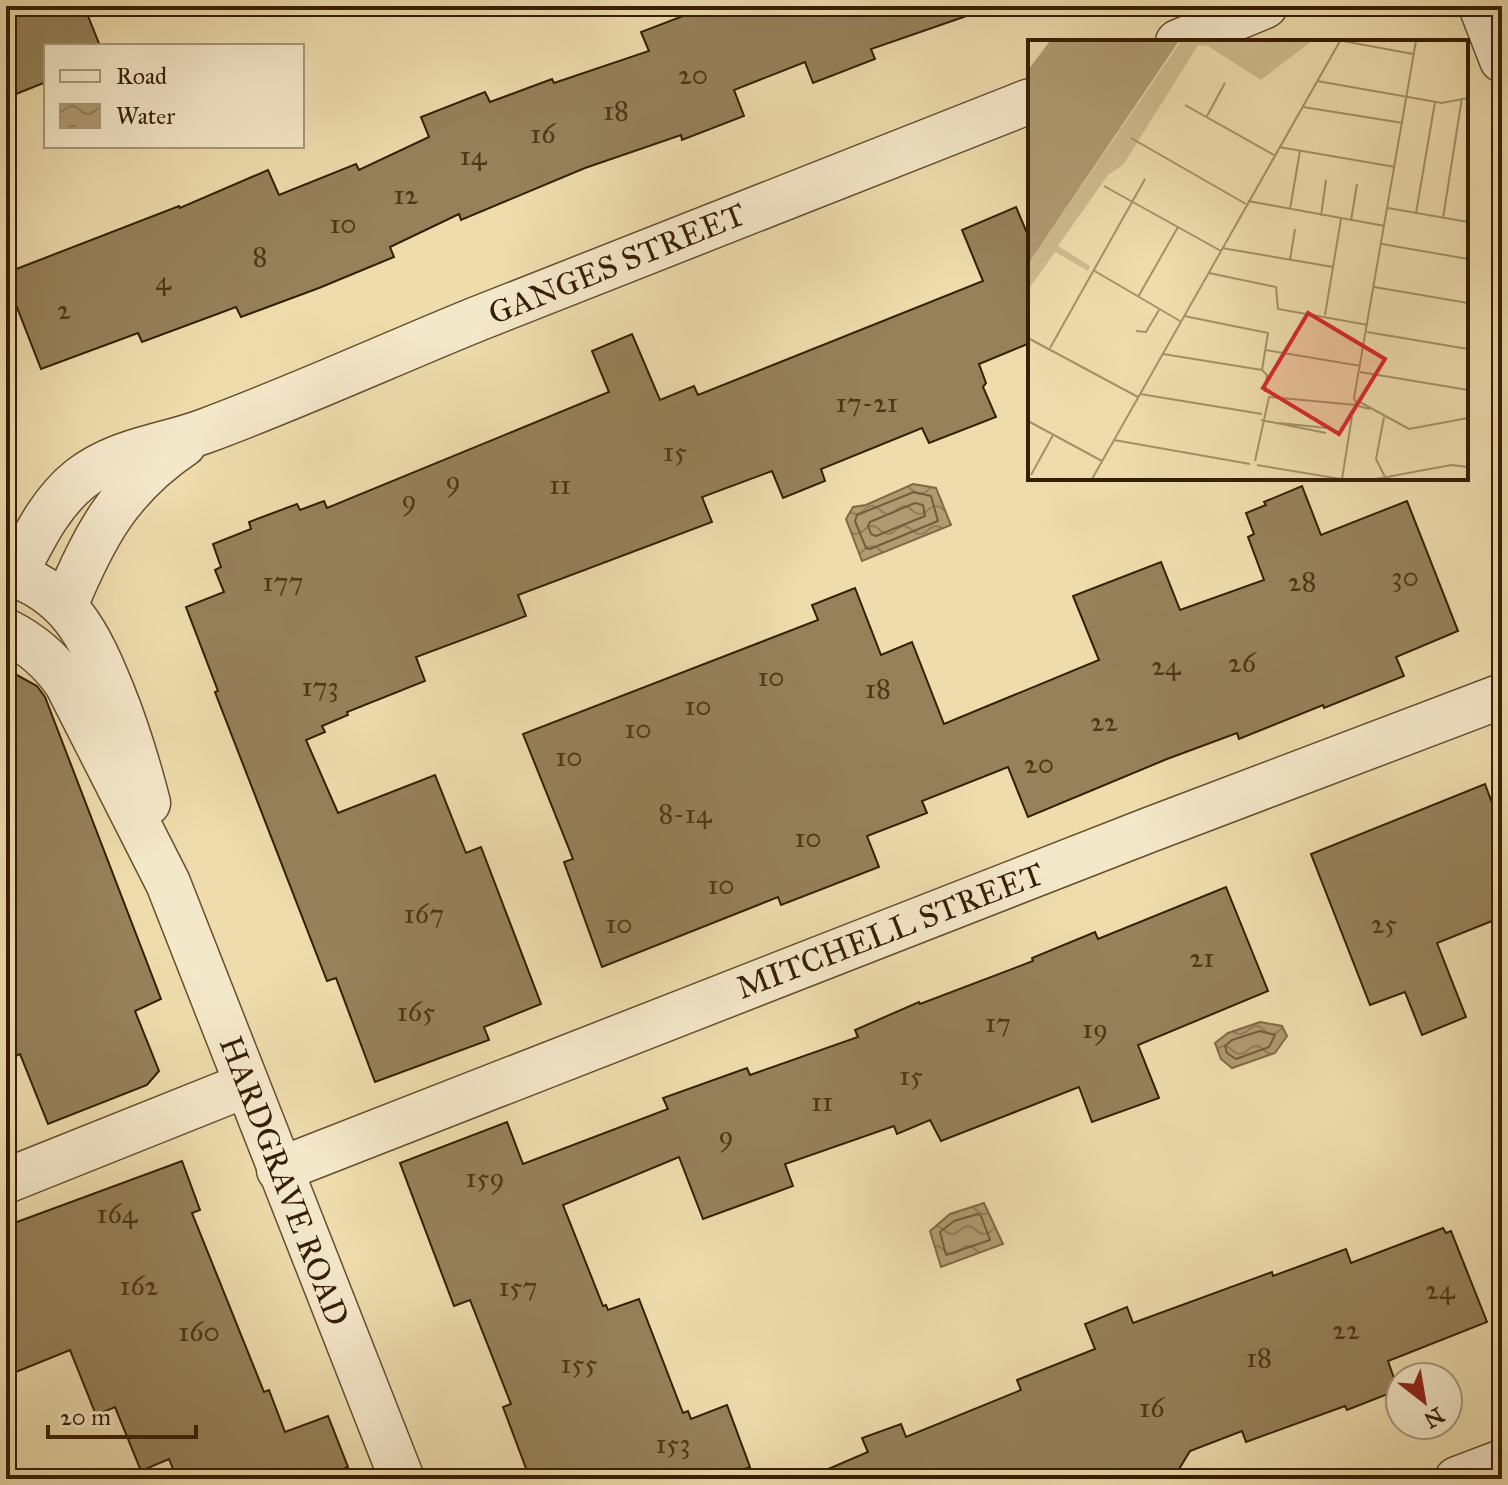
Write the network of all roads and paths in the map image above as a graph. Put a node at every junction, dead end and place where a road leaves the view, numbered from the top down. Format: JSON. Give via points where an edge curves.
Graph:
{"nodes":[{"id":1,"x":1265,"y":6,"type":"edge"},
{"id":2,"x":1481,"y":6,"type":"edge"},
{"id":3,"x":1183,"y":40,"type":"edge"},
{"id":4,"x":1502,"y":60,"type":"edge"},
{"id":5,"x":1028,"y":102,"type":"edge"},
{"id":6,"x":206,"y":431,"type":"junction"},
{"id":7,"x":31,"y":584,"type":"edge"},
{"id":8,"x":14,"y":636,"type":"edge"},
{"id":9,"x":1502,"y":696,"type":"edge"},
{"id":10,"x":168,"y":883,"type":"junction"},
{"id":11,"x":246,"y":1085,"type":"junction"},
{"id":12,"x":279,"y":1170,"type":"junction"},
{"id":13,"x":6,"y":1181,"type":"edge"},
{"id":14,"x":1502,"y":1462,"type":"edge"},
{"id":15,"x":402,"y":1479,"type":"edge"},
{"id":16,"x":1457,"y":1479,"type":"edge"}],
"edges":[{"from":1,"to":3,"type":"street"},
{"from":2,"to":4,"type":"street"},
{"from":5,"to":6,"type":"street","name":"GANGES STREET"},
{"from":6,"to":7,"type":"street","name":"GANGES STREET","via":[[162,460],[117,506],[93,542]]},
{"from":6,"to":7,"type":"street","name":"GANGES STREET","via":[[139,449],[90,472],[64,493],[51,510]]},
{"from":7,"to":8,"type":"street","name":"GANGES STREET"},
{"from":7,"to":10,"type":"street","name":"HARDGRAVE ROAD","via":[[92,642],[126,724]]},
{"from":8,"to":10,"type":"street","name":"HARDGRAVE ROAD","via":[[46,657],[67,684]]},
{"from":9,"to":12,"type":"street","name":"MITCHELL STREET"},
{"from":10,"to":11,"type":"street","name":"HARDGRAVE ROAD"},
{"from":11,"to":12,"type":"street","name":"HARDGRAVE ROAD"},
{"from":11,"to":13,"type":"street"},
{"from":12,"to":15,"type":"street","name":"HARDGRAVE ROAD"},
{"from":14,"to":16,"type":"street"}]}
